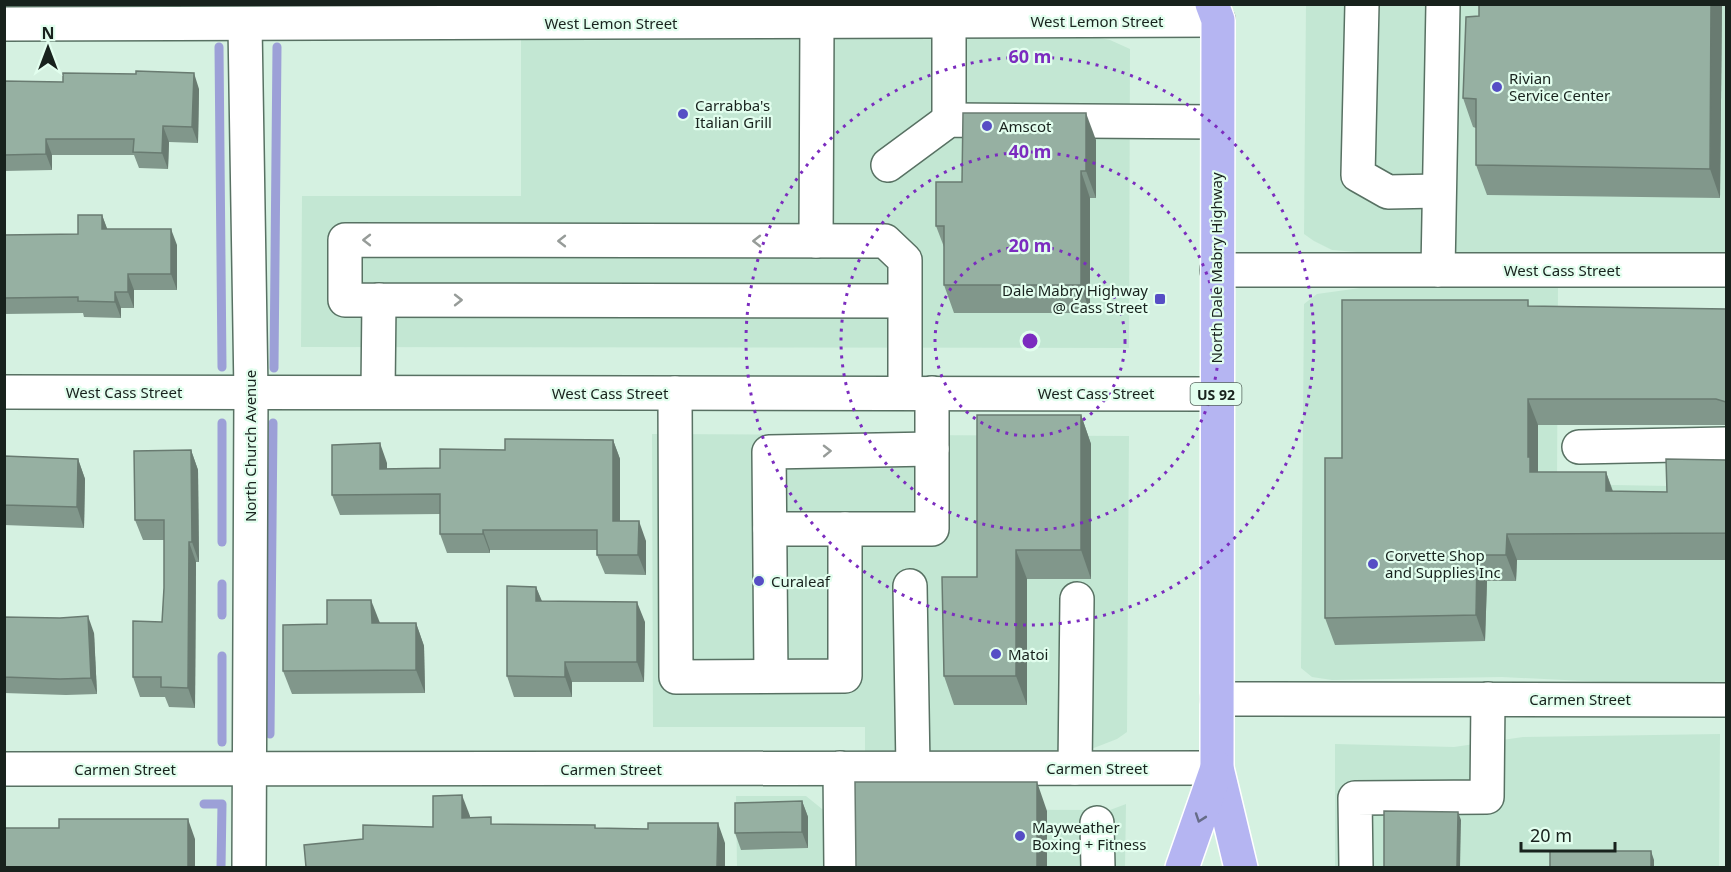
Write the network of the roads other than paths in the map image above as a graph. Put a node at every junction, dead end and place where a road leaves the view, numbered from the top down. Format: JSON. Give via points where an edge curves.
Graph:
{"nodes":[{"id":1,"x":1362,"y":4,"type":"edge"},
{"id":2,"x":1443,"y":4,"type":"edge"},
{"id":3,"x":1218,"y":10,"type":"edge"},
{"id":4,"x":685,"y":14,"type":"edge"},
{"id":5,"x":949,"y":21,"type":"junction"},
{"id":6,"x":817,"y":22,"type":"junction"},
{"id":7,"x":4,"y":24,"type":"edge"},
{"id":8,"x":245,"y":25,"type":"junction"},
{"id":9,"x":949,"y":120,"type":"junction"},
{"id":10,"x":1217,"y":122,"type":"junction"},
{"id":11,"x":888,"y":165,"type":"dead end"},
{"id":12,"x":1438,"y":191,"type":"junction"},
{"id":13,"x":816,"y":241,"type":"junction"},
{"id":14,"x":1725,"y":268,"type":"edge"},
{"id":15,"x":1217,"y":270,"type":"junction"},
{"id":16,"x":1438,"y":270,"type":"junction"},
{"id":17,"x":379,"y":300,"type":"junction"},
{"id":18,"x":905,"y":301,"type":"junction"},
{"id":19,"x":4,"y":392,"type":"edge"},
{"id":20,"x":251,"y":392,"type":"junction"},
{"id":21,"x":378,"y":392,"type":"junction"},
{"id":22,"x":675,"y":393,"type":"junction"},
{"id":23,"x":918,"y":393,"type":"junction"},
{"id":24,"x":1216,"y":394,"type":"junction"},
{"id":25,"x":1726,"y":444,"type":"edge"},
{"id":26,"x":1579,"y":447,"type":"dead end"},
{"id":27,"x":932,"y":449,"type":"junction"},
{"id":28,"x":770,"y":529,"type":"junction"},
{"id":29,"x":844,"y":529,"type":"junction"},
{"id":30,"x":910,"y":586,"type":"dead end"},
{"id":31,"x":1077,"y":600,"type":"dead end"},
{"id":32,"x":771,"y":676,"type":"junction"},
{"id":33,"x":1217,"y":699,"type":"junction"},
{"id":34,"x":1488,"y":699,"type":"junction"},
{"id":35,"x":1726,"y":700,"type":"edge"},
{"id":36,"x":840,"y":768,"type":"junction"},
{"id":37,"x":913,"y":768,"type":"junction"},
{"id":38,"x":1075,"y":768,"type":"junction"},
{"id":39,"x":1217,"y":768,"type":"junction"},
{"id":40,"x":4,"y":769,"type":"edge"},
{"id":41,"x":249,"y":769,"type":"junction"},
{"id":42,"x":1097,"y":824,"type":"dead end"},
{"id":43,"x":249,"y":867,"type":"edge"},
{"id":44,"x":841,"y":867,"type":"edge"},
{"id":45,"x":1098,"y":867,"type":"edge"},
{"id":46,"x":1182,"y":867,"type":"edge"},
{"id":47,"x":1240,"y":867,"type":"edge"},
{"id":48,"x":1356,"y":867,"type":"edge"}],
"edges":[{"from":1,"to":12,"type":"street","via":[[1358,175],[1388,192]]},
{"from":2,"to":12,"type":"street"},
{"from":3,"to":5,"type":"street","name":"West Lemon Street"},
{"from":3,"to":10,"type":"main road","name":"North Dale Mabry Highway","number":"US 92"},
{"from":4,"to":6,"type":"street","name":"West Lemon Street"},
{"from":4,"to":8,"type":"street","name":"West Lemon Street"},
{"from":5,"to":6,"type":"street","name":"West Lemon Street"},
{"from":5,"to":9,"type":"street"},
{"from":6,"to":13,"type":"street"},
{"from":7,"to":8,"type":"street","name":"West Lemon Street"},
{"from":8,"to":20,"type":"street","name":"North Church Avenue"},
{"from":9,"to":10,"type":"street"},
{"from":9,"to":11,"type":"street"},
{"from":10,"to":15,"type":"main road","name":"North Dale Mabry Highway","number":"US 92"},
{"from":12,"to":16,"type":"street"},
{"from":13,"to":17,"type":"street","one_way":true,"via":[[345,240],[345,300]]},
{"from":13,"to":18,"type":"street","via":[[885,241],[905,260]]},
{"from":14,"to":16,"type":"street","name":"West Cass Street"},
{"from":15,"to":16,"type":"street","name":"West Cass Street"},
{"from":15,"to":24,"type":"main road","name":"North Dale Mabry Highway","number":"US 92"},
{"from":17,"to":18,"type":"street","one_way":true},
{"from":17,"to":21,"type":"street"},
{"from":18,"to":23,"type":"street"},
{"from":19,"to":20,"type":"street","name":"West Cass Street"},
{"from":20,"to":21,"type":"street","name":"West Cass Street"},
{"from":20,"to":41,"type":"street","name":"North Church Avenue"},
{"from":21,"to":22,"type":"street","name":"West Cass Street"},
{"from":22,"to":23,"type":"street","name":"West Cass Street"},
{"from":22,"to":32,"type":"street","via":[[676,677]]},
{"from":23,"to":24,"type":"street","name":"West Cass Street"},
{"from":23,"to":27,"type":"street"},
{"from":24,"to":33,"type":"main road","name":"North Dale Mabry Highway","number":"US 92"},
{"from":25,"to":26,"type":"street"},
{"from":28,"to":27,"type":"street","one_way":true,"via":[[769,452]]},
{"from":27,"to":29,"type":"street","via":[[932,529]]},
{"from":28,"to":29,"type":"street"},
{"from":28,"to":32,"type":"street"},
{"from":29,"to":32,"type":"street","via":[[845,676]]},
{"from":30,"to":37,"type":"street"},
{"from":31,"to":38,"type":"street"},
{"from":33,"to":34,"type":"street","name":"Carmen Street"},
{"from":33,"to":39,"type":"main road","name":"North Dale Mabry Highway","number":"US 92"},
{"from":34,"to":35,"type":"street","name":"Carmen Street"},
{"from":34,"to":48,"type":"street","via":[[1487,797],[1355,798]]},
{"from":36,"to":37,"type":"street","name":"Carmen Street"},
{"from":36,"to":41,"type":"street","name":"Carmen Street"},
{"from":36,"to":44,"type":"street"},
{"from":37,"to":38,"type":"street","name":"Carmen Street"},
{"from":38,"to":39,"type":"street","name":"Carmen Street"},
{"from":39,"to":46,"type":"main road","name":"North Dale Mabry Highway","number":"US 92","one_way":true},
{"from":39,"to":47,"type":"main road","name":"North Dale Mabry Highway","number":"US 92"},
{"from":40,"to":41,"type":"street","name":"Carmen Street"},
{"from":41,"to":43,"type":"street","name":"North Church Avenue"},
{"from":42,"to":45,"type":"street"}]}
